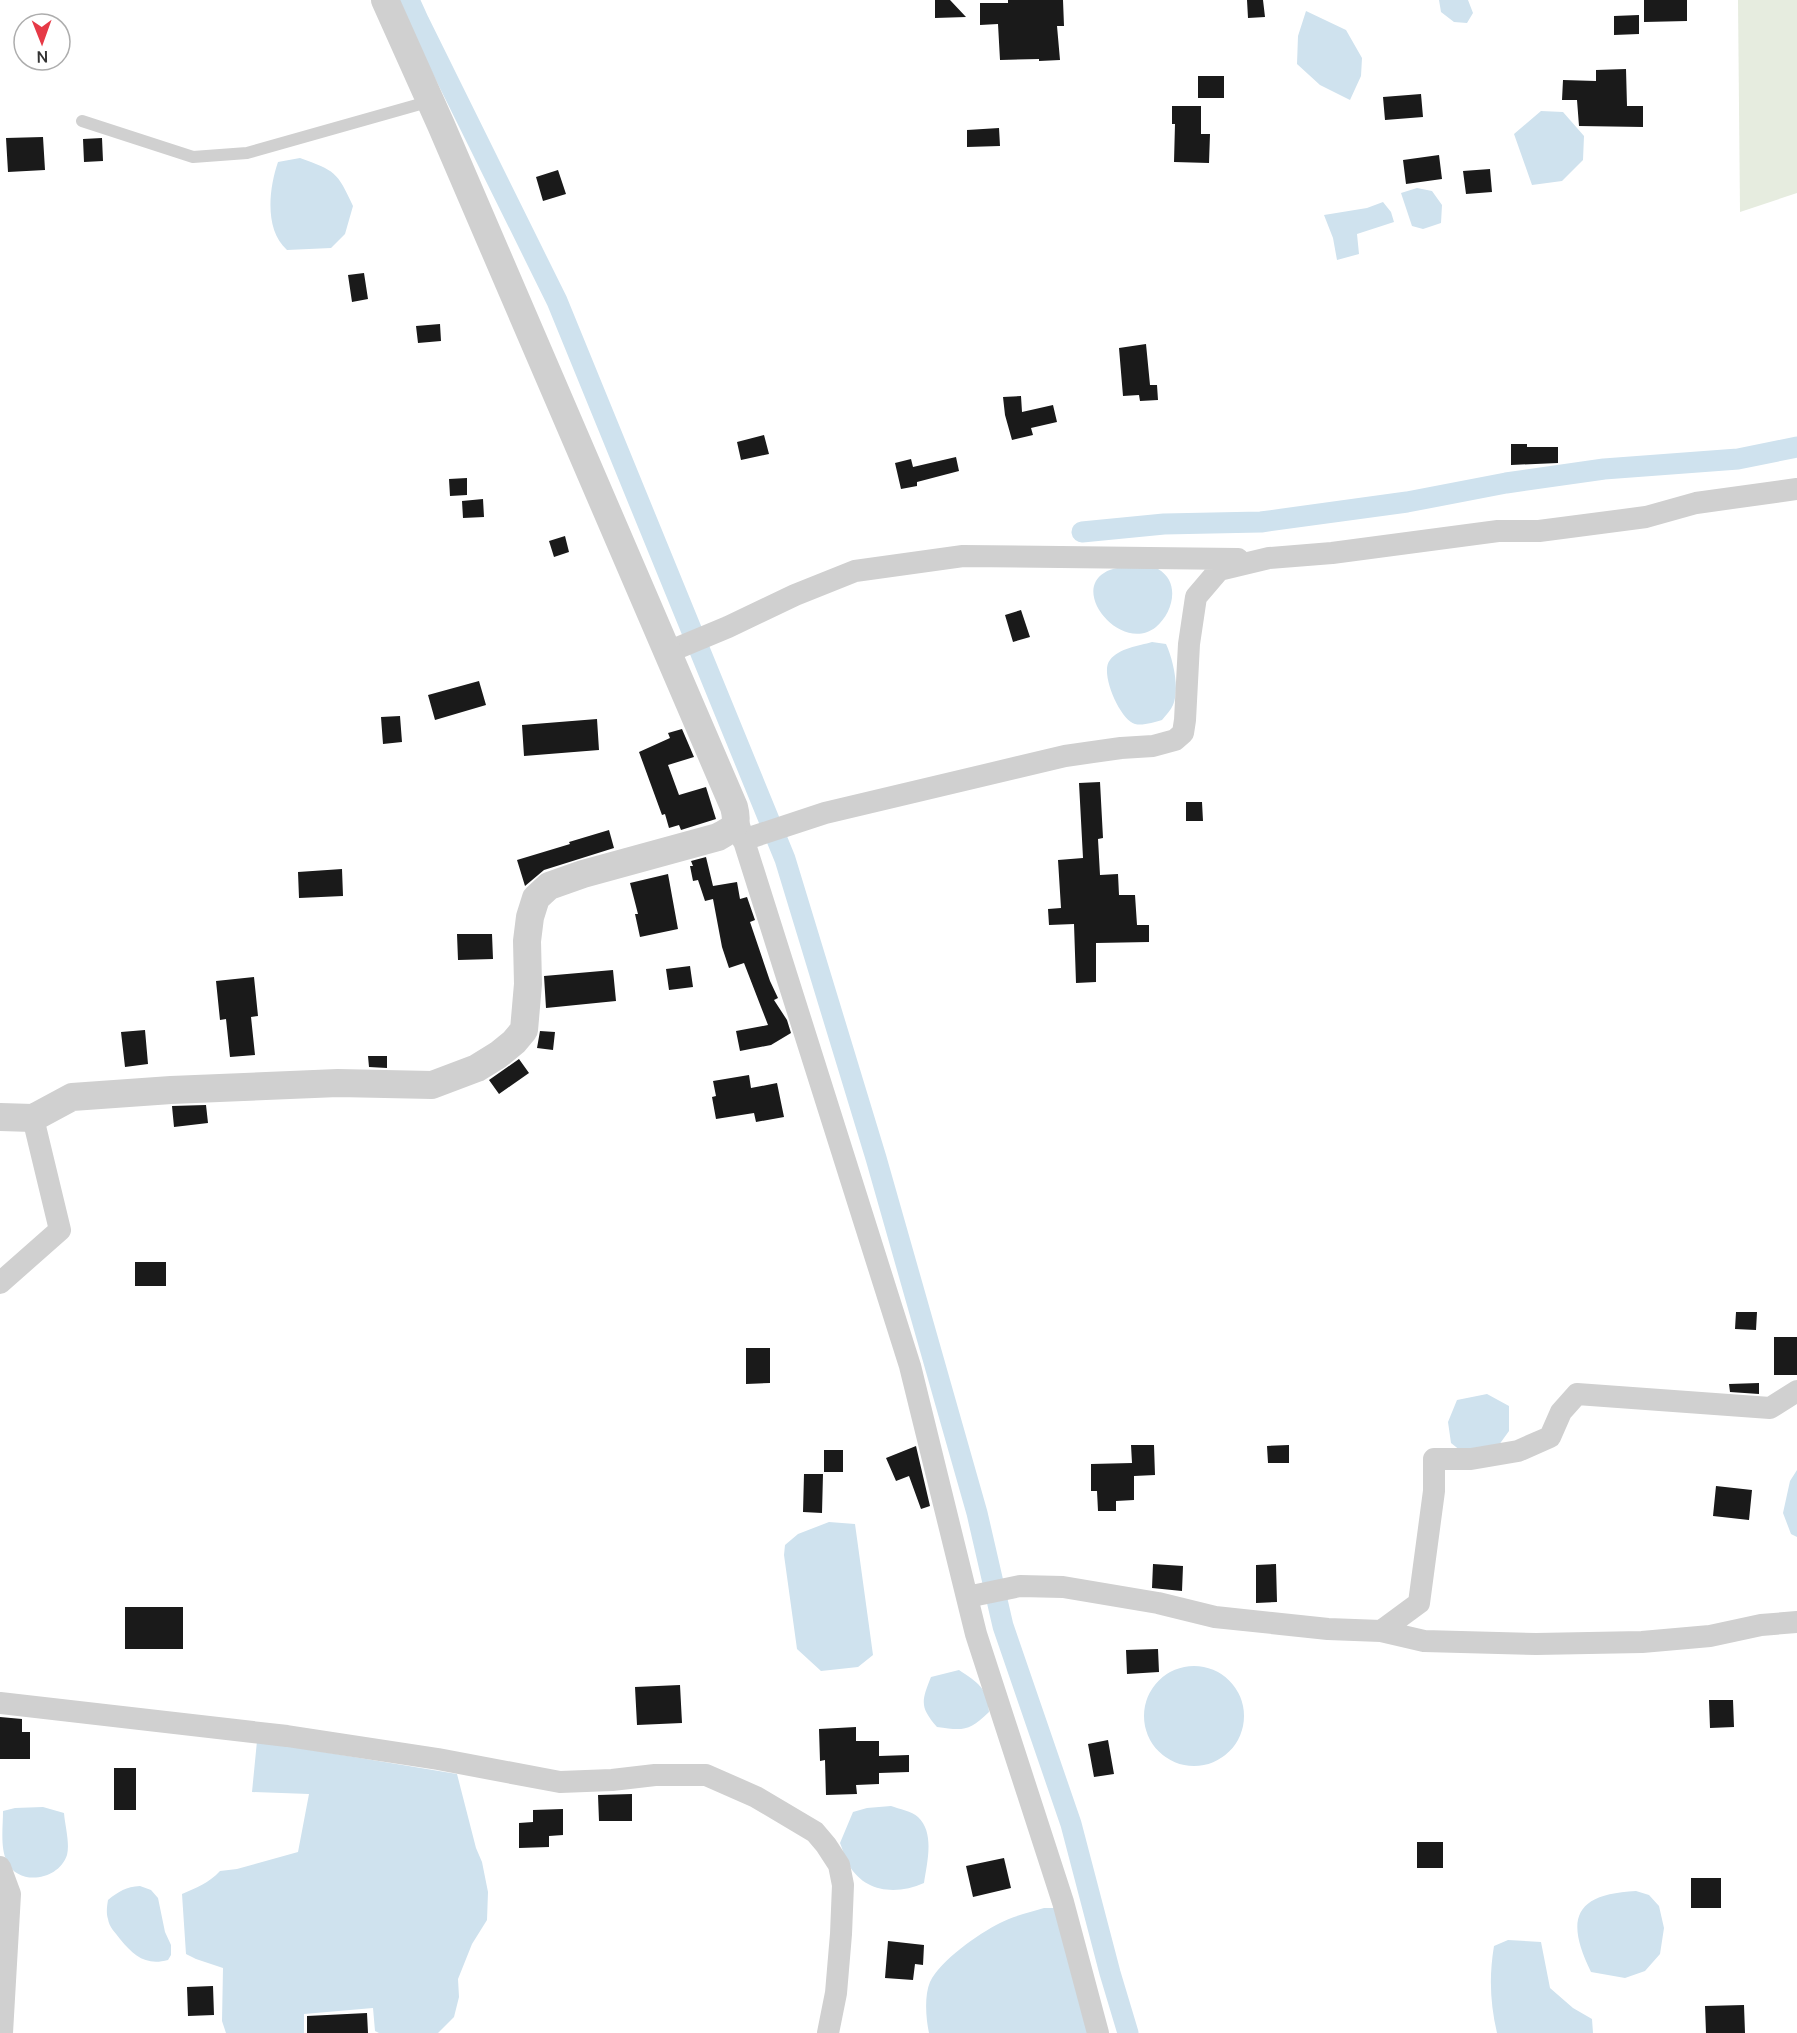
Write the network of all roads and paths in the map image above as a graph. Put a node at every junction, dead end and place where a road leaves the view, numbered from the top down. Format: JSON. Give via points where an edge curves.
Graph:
{"nodes":[{"id":1,"x":385,"y":0,"type":"edge"},
{"id":2,"x":430,"y":101,"type":"junction"},
{"id":3,"x":82,"y":121,"type":"dead end"},
{"id":4,"x":1797,"y":489,"type":"edge"},
{"id":5,"x":1263,"y":560,"type":"junction"},
{"id":6,"x":668,"y":652,"type":"junction"},
{"id":7,"x":740,"y":829,"type":"junction"},
{"id":8,"x":0,"y":1117,"type":"edge"},
{"id":9,"x":33,"y":1119,"type":"junction"},
{"id":10,"x":0,"y":1283,"type":"edge"},
{"id":11,"x":1797,"y":1391,"type":"edge"},
{"id":12,"x":967,"y":1597,"type":"junction"},
{"id":13,"x":1797,"y":1622,"type":"edge"},
{"id":14,"x":1381,"y":1631,"type":"junction"},
{"id":15,"x":0,"y":1703,"type":"edge"},
{"id":16,"x":0,"y":1867,"type":"edge"},
{"id":17,"x":2,"y":2033,"type":"edge"},
{"id":18,"x":828,"y":2033,"type":"edge"},
{"id":19,"x":1098,"y":2033,"type":"edge"}],
"edges":[{"from":1,"to":2,"type":"street"},
{"from":2,"to":3,"type":"lane","via":[[247,153],[193,157]]},
{"from":2,"to":6,"type":"street"},
{"from":4,"to":5,"type":"street","via":[[1696,503],[1616,521],[1539,531],[1498,531]]},
{"from":5,"to":6,"type":"street","via":[[963,555],[855,571]]},
{"from":5,"to":7,"type":"street","via":[[1219,570],[1196,597],[1185,720],[1183,733],[1175,740],[1065,756],[825,813]]},
{"from":6,"to":7,"type":"street"},
{"from":7,"to":9,"type":"street","via":[[549,886],[537,898],[530,917],[524,1030],[498,1055],[477,1068],[432,1085],[338,1083],[72,1097]]},
{"from":7,"to":12,"type":"street","via":[[910,1366]]},
{"from":8,"to":9,"type":"street"},
{"from":9,"to":10,"type":"street","via":[[60,1230]]},
{"from":11,"to":14,"type":"street","via":[[1770,1408],[1577,1394],[1561,1412],[1550,1437],[1518,1451],[1471,1459],[1434,1459],[1434,1491],[1419,1603]]},
{"from":12,"to":14,"type":"street","via":[[1020,1586],[1074,1589],[1215,1617]]},
{"from":12,"to":19,"type":"street","via":[[1063,1902]]},
{"from":13,"to":14,"type":"street","via":[[1641,1642],[1424,1641]]},
{"from":15,"to":18,"type":"street","via":[[287,1736],[560,1782],[706,1775],[756,1797],[815,1832],[839,1865],[843,1885],[841,1934]]},
{"from":16,"to":17,"type":"street","via":[[10,1894]]}]}
